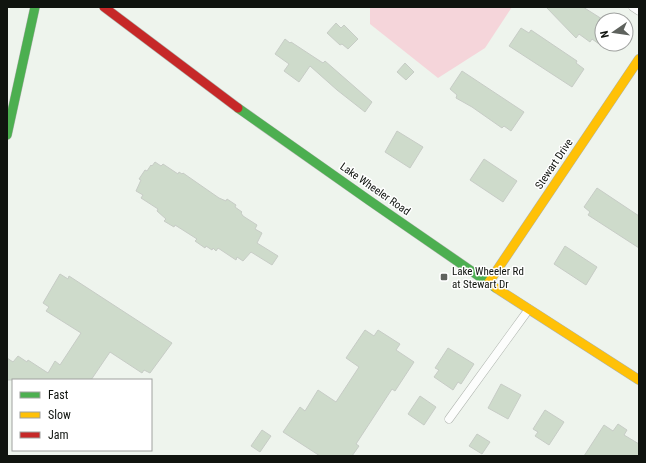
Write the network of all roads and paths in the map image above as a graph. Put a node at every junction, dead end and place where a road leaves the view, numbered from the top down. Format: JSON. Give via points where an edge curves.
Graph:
{"nodes":[{"id":1,"x":35,"y":7,"type":"edge"},
{"id":2,"x":104,"y":7,"type":"edge"},
{"id":3,"x":634,"y":7,"type":"edge"},
{"id":4,"x":639,"y":11,"type":"edge"},
{"id":5,"x":639,"y":59,"type":"edge"},
{"id":6,"x":7,"y":135,"type":"edge"},
{"id":7,"x":489,"y":282,"type":"junction"},
{"id":8,"x":530,"y":309,"type":"junction"},
{"id":9,"x":639,"y":380,"type":"edge"},
{"id":10,"x":449,"y":420,"type":"dead end"}],
"edges":[{"from":1,"to":6,"type":"main road"},
{"from":2,"to":7,"type":"main road","name":"Lake Wheeler Road","via":[[237,107]]},
{"from":3,"to":4,"type":"lane"},
{"from":5,"to":7,"type":"main road","name":"Stewart Drive"},
{"from":7,"to":8,"type":"main road","name":"Lake Wheeler Road"},
{"from":8,"to":9,"type":"main road","name":"Lake Wheeler Road"},
{"from":8,"to":10,"type":"lane"}]}
